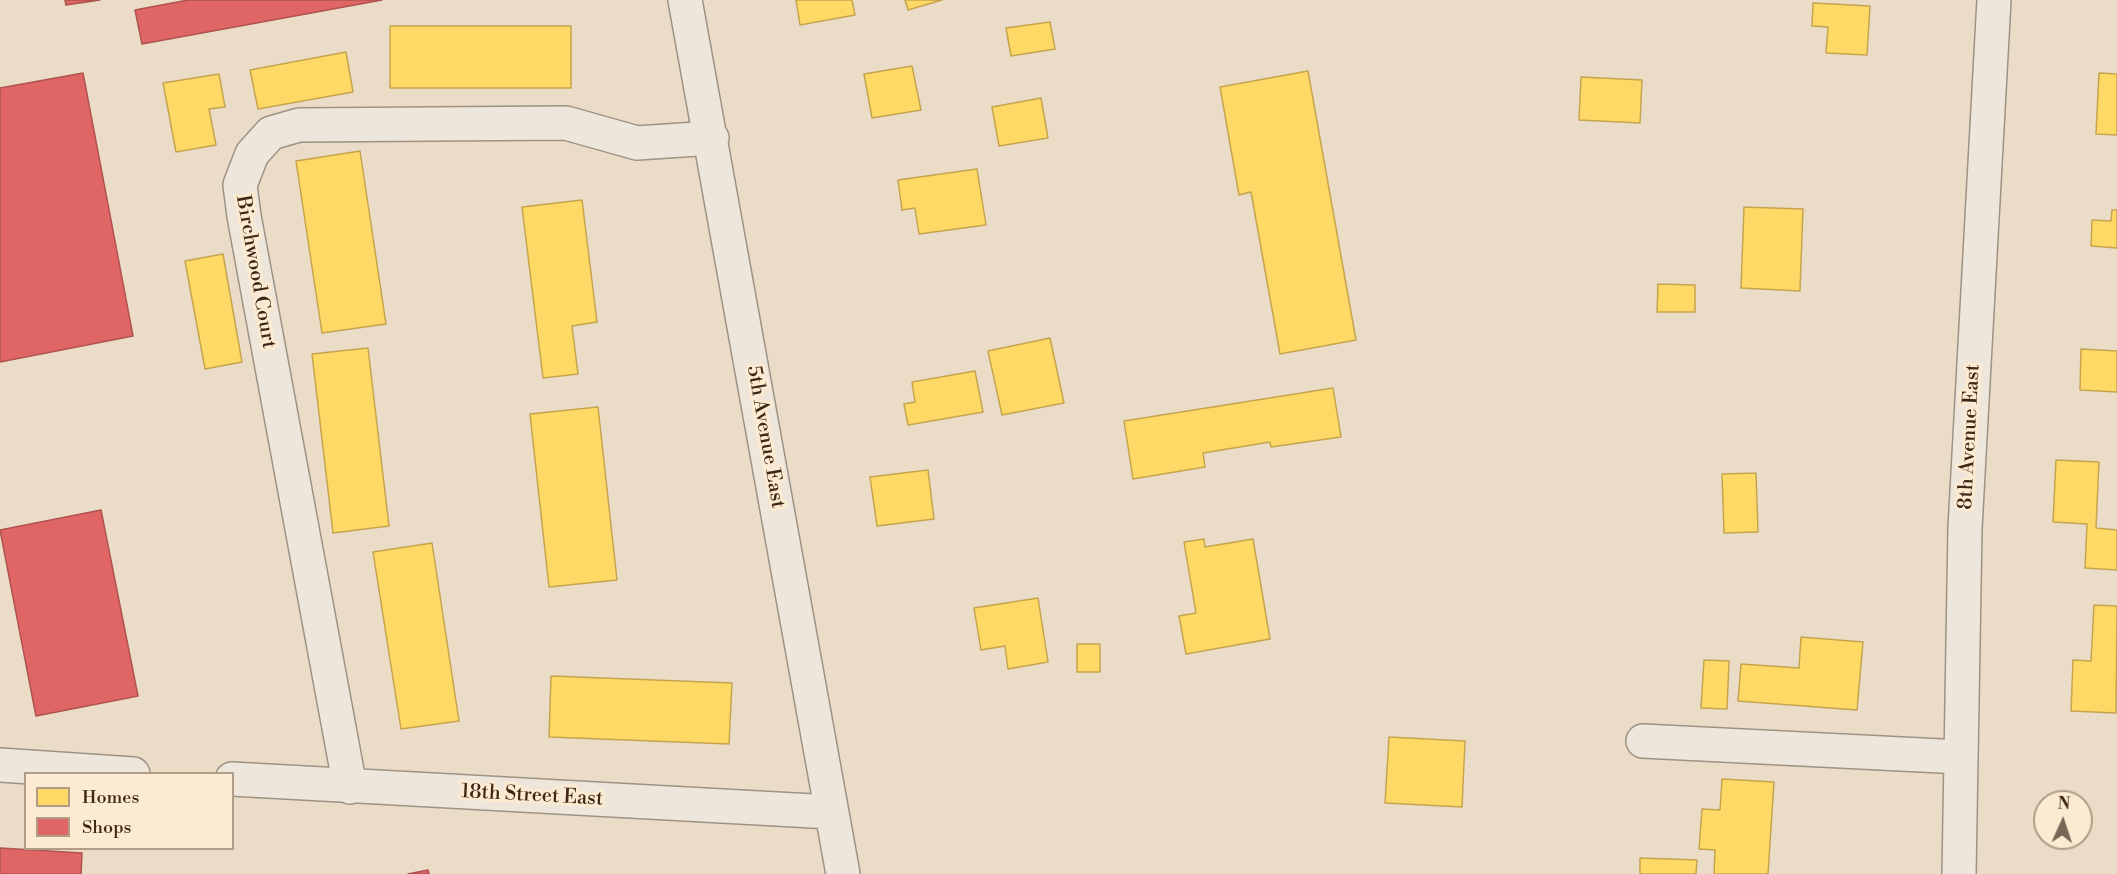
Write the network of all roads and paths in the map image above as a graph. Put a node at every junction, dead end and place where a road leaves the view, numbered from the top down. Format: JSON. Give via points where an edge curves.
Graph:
{"nodes":[{"id":1,"x":686,"y":0,"type":"edge"},
{"id":2,"x":1994,"y":0,"type":"edge"},
{"id":3,"x":712,"y":138,"type":"junction"},
{"id":4,"x":1643,"y":741,"type":"dead end"},
{"id":5,"x":1961,"y":757,"type":"junction"},
{"id":6,"x":0,"y":765,"type":"edge"},
{"id":7,"x":103,"y":772,"type":"edge"},
{"id":8,"x":234,"y":779,"type":"edge"},
{"id":9,"x":350,"y":787,"type":"junction"},
{"id":10,"x":831,"y":812,"type":"junction"},
{"id":11,"x":843,"y":874,"type":"edge"},
{"id":12,"x":1959,"y":874,"type":"edge"}],
"edges":[{"from":1,"to":3,"type":"street","name":"5th Avenue East"},
{"from":2,"to":5,"type":"street","name":"8th Avenue East","via":[[1965,528]]},
{"from":3,"to":9,"type":"street","name":"Birchwood Court","via":[[637,143],[566,123],[299,125],[271,133],[252,154],[240,185],[244,216]]},
{"from":3,"to":10,"type":"street","name":"5th Avenue East"},
{"from":4,"to":5,"type":"street"},
{"from":5,"to":12,"type":"street","name":"8th Avenue East"},
{"from":6,"to":7,"type":"street"},
{"from":8,"to":9,"type":"street","name":"18th Street East"},
{"from":9,"to":10,"type":"street","name":"18th Street East"},
{"from":10,"to":11,"type":"street","name":"5th Avenue East"}]}
